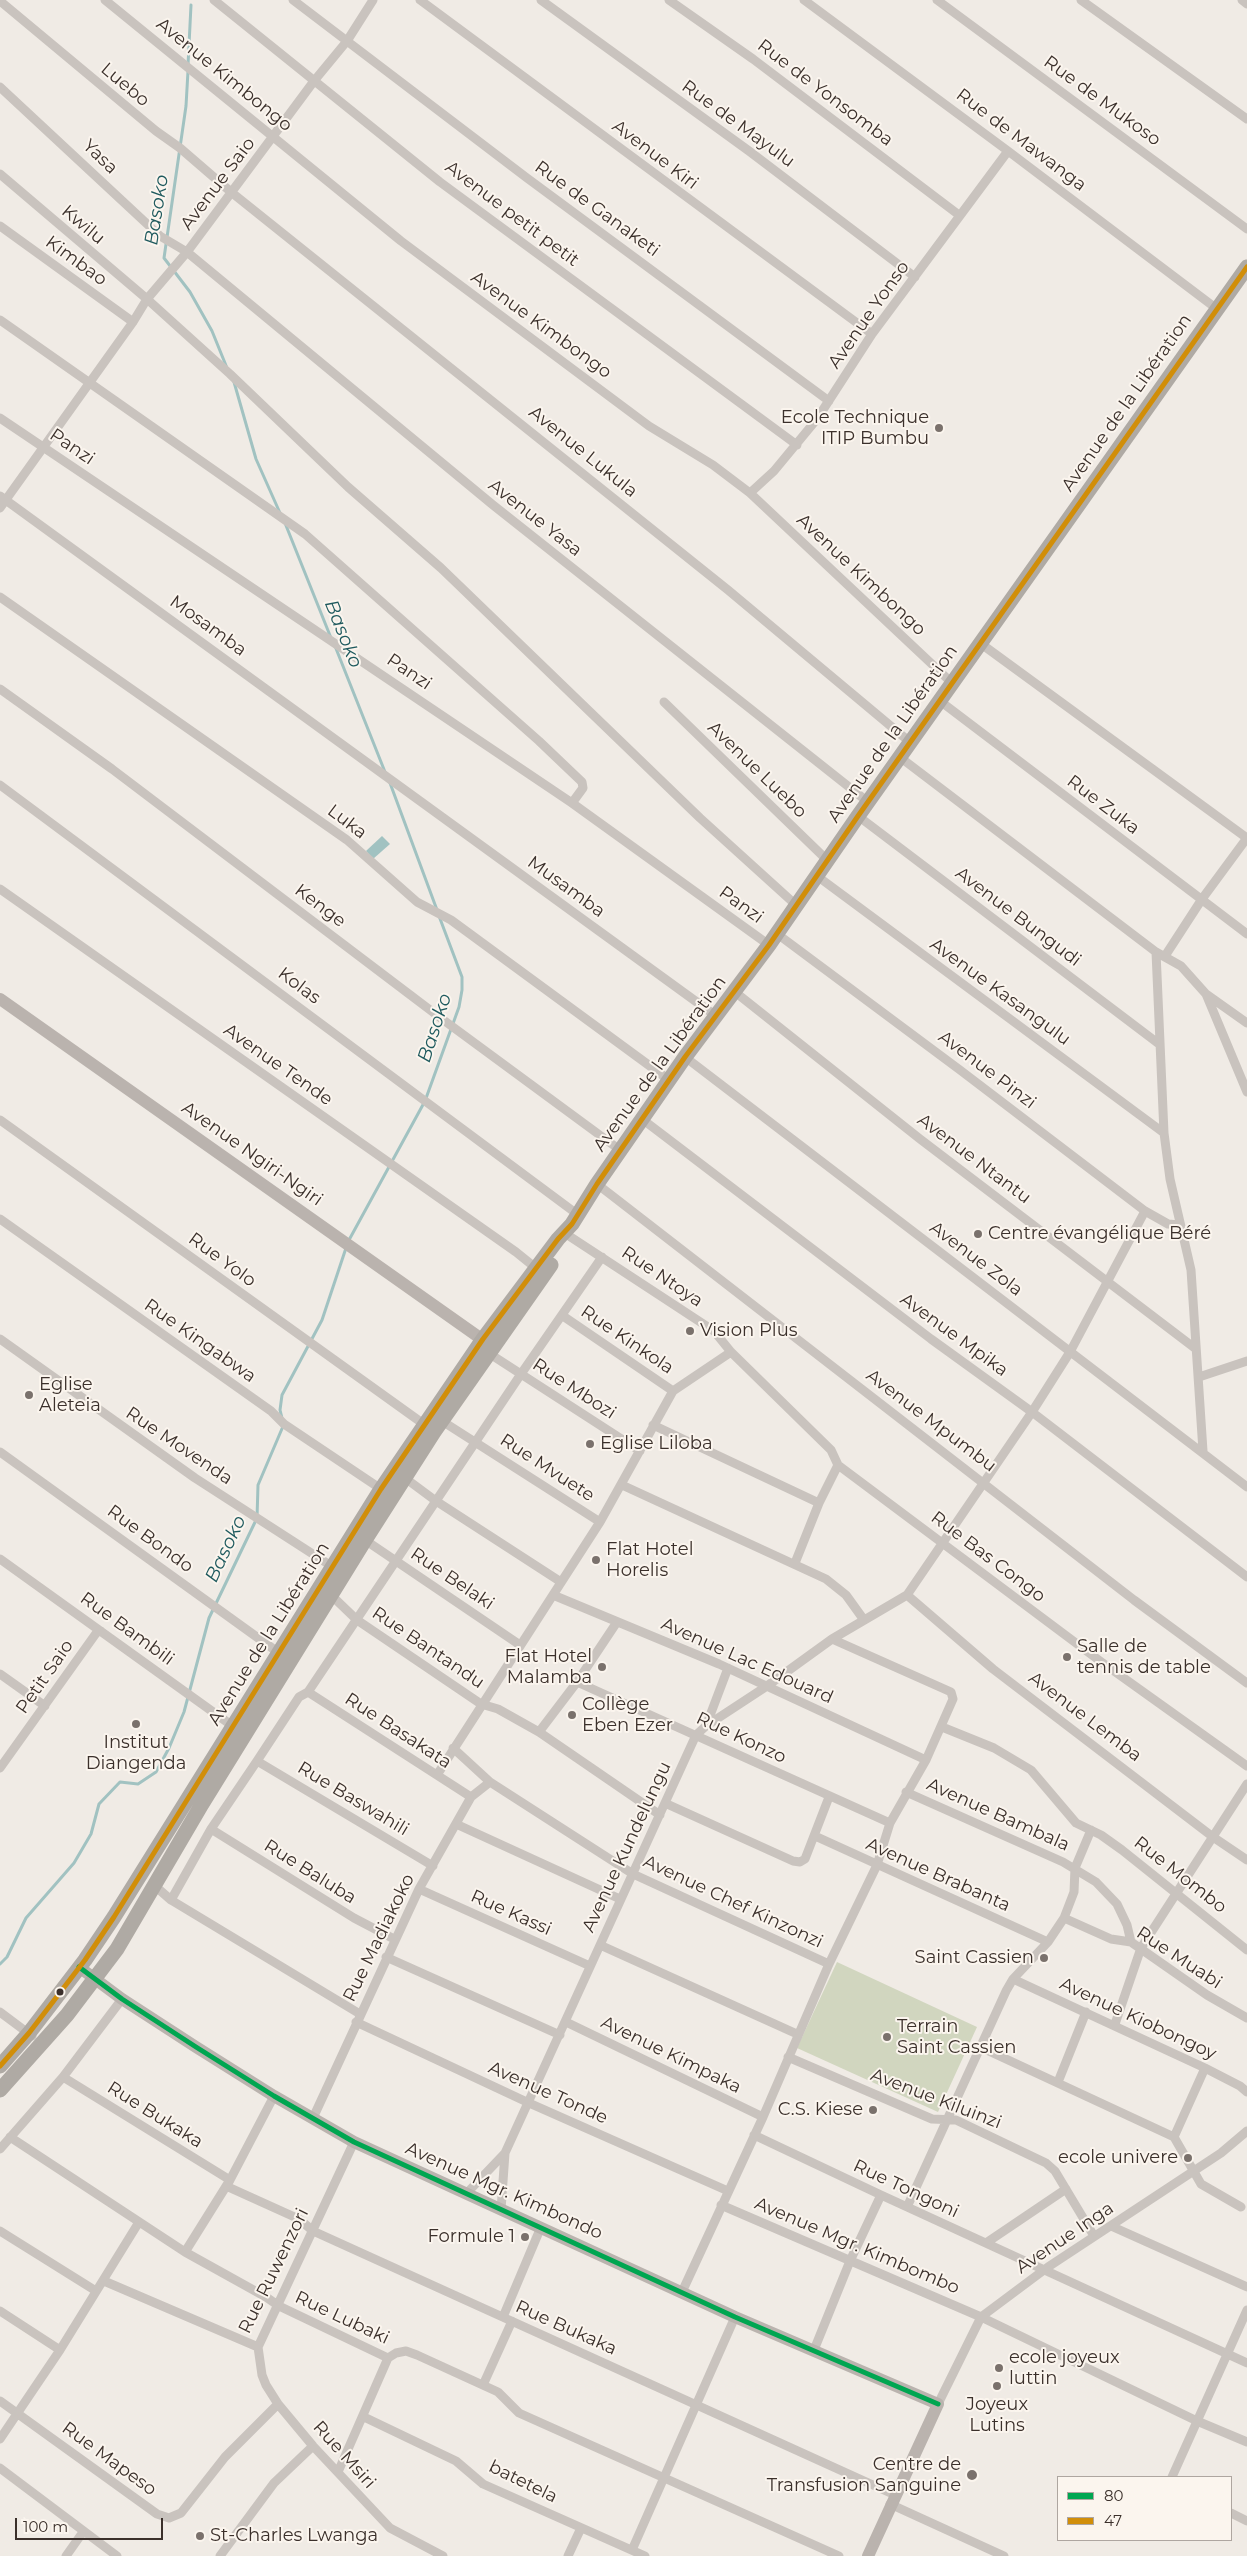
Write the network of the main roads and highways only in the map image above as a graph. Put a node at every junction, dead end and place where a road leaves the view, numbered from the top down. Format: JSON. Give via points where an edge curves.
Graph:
{"nodes":[{"id":1,"x":1247,"y":266,"type":"edge"},
{"id":2,"x":570,"y":1226,"type":"junction"},
{"id":3,"x":489,"y":1347,"type":"junction"},
{"id":4,"x":338,"y":1570,"type":"junction"},
{"id":5,"x":0,"y":2066,"type":"edge"},
{"id":6,"x":0,"y":2090,"type":"edge"}],
"edges":[{"from":1,"to":2,"type":"highway","name":"Avenue de la Libération","via":[[773,939],[685,1057]]},
{"from":2,"to":3,"type":"highway","name":"Avenue de la Libération","via":[[537,1270]]},
{"from":2,"to":3,"type":"highway","name":"Avenue de la Libération","via":[[545,1275]]},
{"from":3,"to":4,"type":"highway","name":"Avenue de la Libération","via":[[365,1540]]},
{"from":3,"to":4,"type":"highway","name":"Avenue de la Libération","via":[[425,1425],[381,1489]]},
{"from":4,"to":5,"type":"highway","name":"Avenue de la Libération","via":[[279,1654],[122,1906],[29,2033]]},
{"from":4,"to":6,"type":"highway","name":"Avenue de la Libération","via":[[331,1595],[117,1949],[43,2043]]}]}
